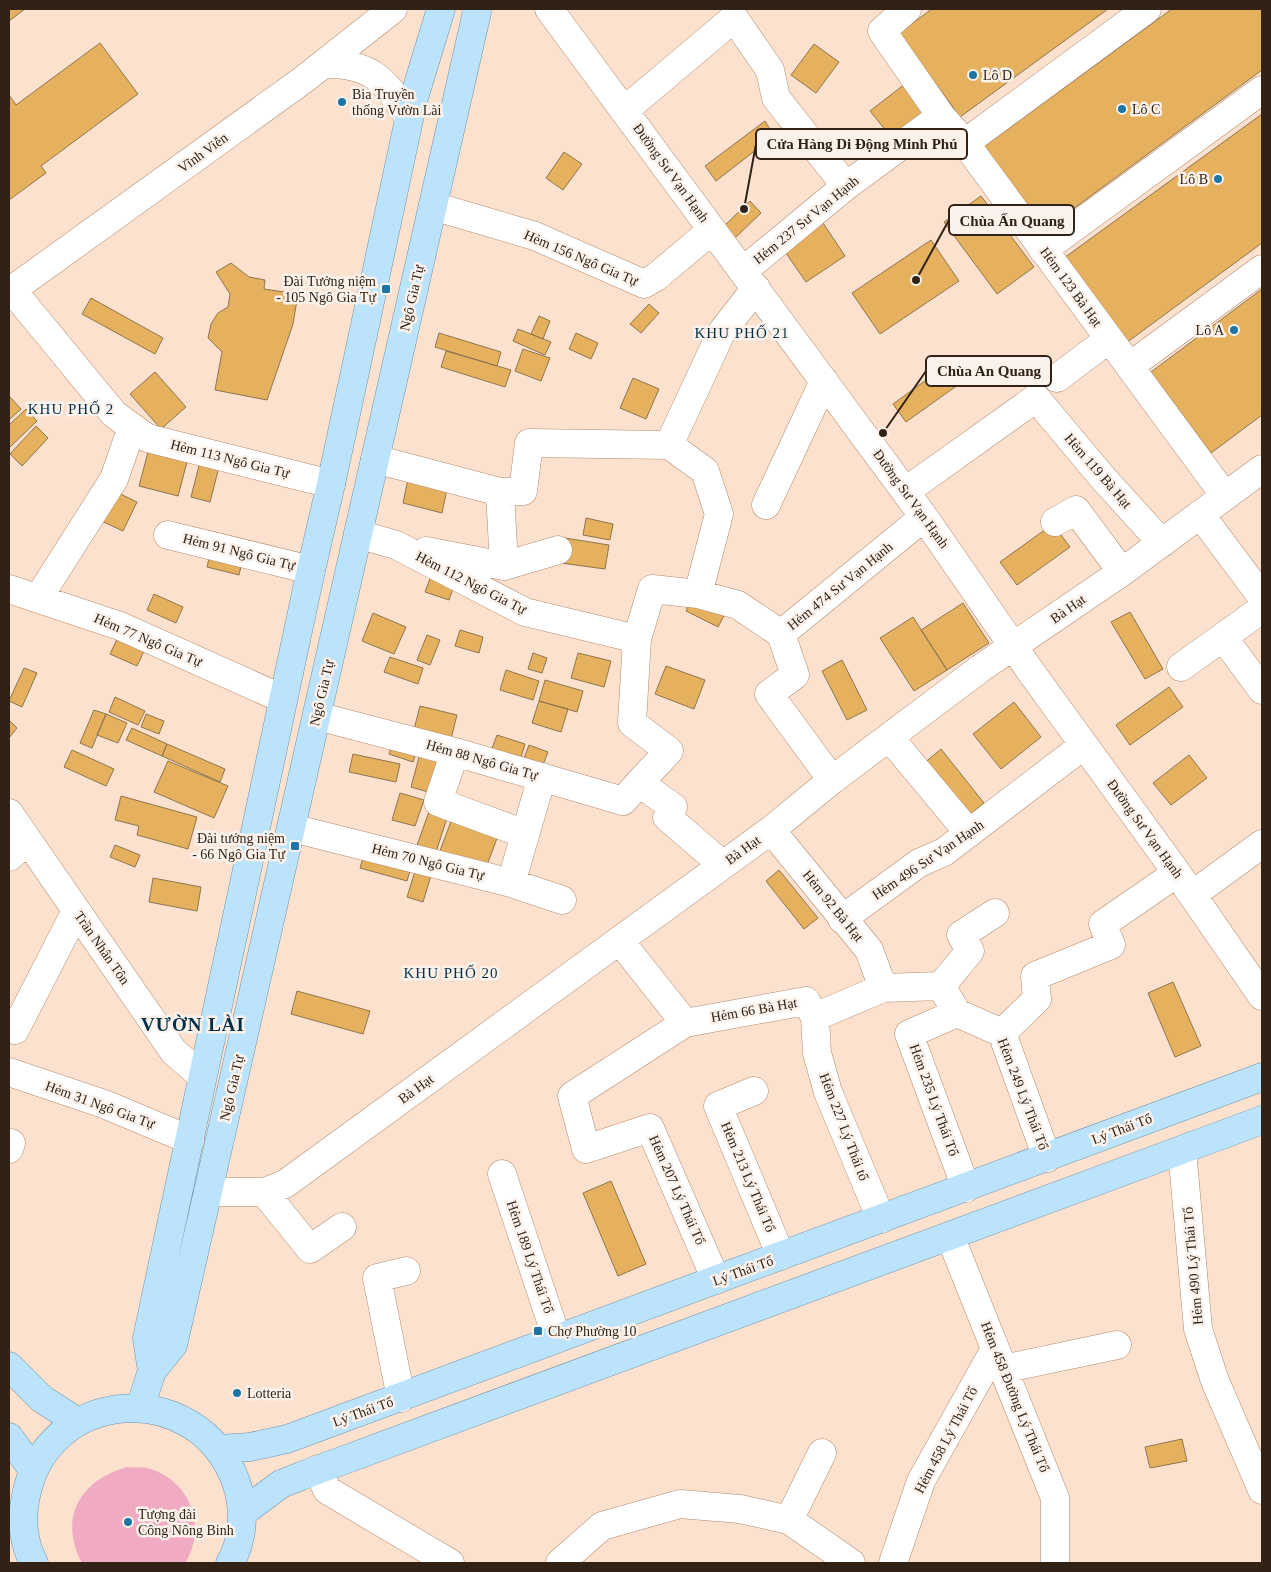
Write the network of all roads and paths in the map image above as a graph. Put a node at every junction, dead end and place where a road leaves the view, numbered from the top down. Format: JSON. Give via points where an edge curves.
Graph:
{"nodes":[{"id":1,"x":393,"y":9,"type":"edge"},
{"id":2,"x":441,"y":9,"type":"edge"},
{"id":3,"x":476,"y":9,"type":"edge"},
{"id":4,"x":549,"y":9,"type":"edge"},
{"id":5,"x":904,"y":9,"type":"edge"},
{"id":6,"x":1147,"y":9,"type":"edge"},
{"id":7,"x":324,"y":64,"type":"junction"},
{"id":8,"x":1262,"y":90,"type":"edge"},
{"id":9,"x":625,"y":110,"type":"junction"},
{"id":10,"x":941,"y":116,"type":"junction"},
{"id":11,"x":409,"y":118,"type":"junction"},
{"id":12,"x":965,"y":143,"type":"junction"},
{"id":13,"x":846,"y":186,"type":"junction"},
{"id":14,"x":433,"y":206,"type":"junction"},
{"id":15,"x":712,"y":230,"type":"junction"},
{"id":16,"x":1044,"y":250,"type":"junction"},
{"id":17,"x":1262,"y":269,"type":"edge"},
{"id":18,"x":750,"y":279,"type":"junction"},
{"id":19,"x":10,"y":291,"type":"edge"},
{"id":20,"x":1109,"y":339,"type":"junction"},
{"id":21,"x":1130,"y":366,"type":"junction"},
{"id":22,"x":1057,"y":378,"type":"dead end"},
{"id":23,"x":824,"y":381,"type":"junction"},
{"id":24,"x":132,"y":427,"type":"junction"},
{"id":25,"x":669,"y":445,"type":"junction"},
{"id":26,"x":375,"y":460,"type":"junction"},
{"id":27,"x":1262,"y":468,"type":"edge"},
{"id":28,"x":332,"y":484,"type":"junction"},
{"id":29,"x":906,"y":491,"type":"junction"},
{"id":30,"x":500,"y":492,"type":"junction"},
{"id":31,"x":1225,"y":496,"type":"junction"},
{"id":32,"x":766,"y":505,"type":"dead end"},
{"id":33,"x":1200,"y":514,"type":"junction"},
{"id":34,"x":924,"y":517,"type":"junction"},
{"id":35,"x":1055,"y":522,"type":"dead end"},
{"id":36,"x":358,"y":534,"type":"junction"},
{"id":37,"x":168,"y":535,"type":"dead end"},
{"id":38,"x":1162,"y":543,"type":"junction"},
{"id":39,"x":396,"y":545,"type":"junction"},
{"id":40,"x":558,"y":550,"type":"dead end"},
{"id":41,"x":504,"y":566,"type":"junction"},
{"id":42,"x":311,"y":570,"type":"junction"},
{"id":43,"x":1122,"y":572,"type":"junction"},
{"id":44,"x":9,"y":589,"type":"edge"},
{"id":45,"x":698,"y":594,"type":"junction"},
{"id":46,"x":1262,"y":596,"type":"edge"},
{"id":47,"x":39,"y":597,"type":"junction"},
{"id":48,"x":1262,"y":609,"type":"edge"},
{"id":49,"x":781,"y":634,"type":"junction"},
{"id":50,"x":1223,"y":637,"type":"junction"},
{"id":51,"x":637,"y":639,"type":"junction"},
{"id":52,"x":1014,"y":646,"type":"junction"},
{"id":53,"x":1181,"y":666,"type":"dead end"},
{"id":54,"x":1262,"y":690,"type":"edge"},
{"id":55,"x":283,"y":699,"type":"junction"},
{"id":56,"x":317,"y":716,"type":"junction"},
{"id":57,"x":890,"y":737,"type":"junction"},
{"id":58,"x":1084,"y":745,"type":"junction"},
{"id":59,"x":455,"y":752,"type":"junction"},
{"id":60,"x":542,"y":777,"type":"junction"},
{"id":61,"x":832,"y":780,"type":"junction"},
{"id":62,"x":639,"y":783,"type":"junction"},
{"id":63,"x":9,"y":813,"type":"edge"},
{"id":64,"x":292,"y":828,"type":"junction"},
{"id":65,"x":771,"y":830,"type":"junction"},
{"id":66,"x":969,"y":833,"type":"junction"},
{"id":67,"x":526,"y":834,"type":"junction"},
{"id":68,"x":1262,"y":844,"type":"edge"},
{"id":69,"x":18,"y":849,"type":"edge"},
{"id":70,"x":723,"y":865,"type":"junction"},
{"id":71,"x":511,"y":884,"type":"junction"},
{"id":72,"x":1185,"y":884,"type":"junction"},
{"id":73,"x":562,"y":900,"type":"dead end"},
{"id":74,"x":76,"y":911,"type":"junction"},
{"id":75,"x":995,"y":913,"type":"dead end"},
{"id":76,"x":842,"y":919,"type":"junction"},
{"id":77,"x":620,"y":940,"type":"junction"},
{"id":78,"x":941,"y":986,"type":"junction"},
{"id":79,"x":883,"y":988,"type":"junction"},
{"id":80,"x":1262,"y":996,"type":"edge"},
{"id":81,"x":957,"y":1013,"type":"junction"},
{"id":82,"x":815,"y":1017,"type":"junction"},
{"id":83,"x":685,"y":1023,"type":"junction"},
{"id":84,"x":15,"y":1030,"type":"dead end"},
{"id":85,"x":1002,"y":1033,"type":"junction"},
{"id":86,"x":9,"y":1072,"type":"edge"},
{"id":87,"x":202,"y":1076,"type":"junction"},
{"id":88,"x":1262,"y":1077,"type":"edge"},
{"id":89,"x":754,"y":1091,"type":"dead end"},
{"id":90,"x":572,"y":1096,"type":"joint"},
{"id":91,"x":1262,"y":1120,"type":"edge"},
{"id":92,"x":190,"y":1140,"type":"junction"},
{"id":93,"x":1182,"y":1150,"type":"junction"},
{"id":94,"x":1047,"y":1158,"type":"junction"},
{"id":95,"x":502,"y":1174,"type":"dead end"},
{"id":96,"x":966,"y":1188,"type":"junction"},
{"id":97,"x":208,"y":1192,"type":"junction"},
{"id":98,"x":264,"y":1192,"type":"junction"},
{"id":99,"x":881,"y":1220,"type":"junction"},
{"id":100,"x":342,"y":1227,"type":"dead end"},
{"id":101,"x":950,"y":1236,"type":"junction"},
{"id":102,"x":781,"y":1256,"type":"junction"},
{"id":103,"x":406,"y":1271,"type":"dead end"},
{"id":104,"x":716,"y":1280,"type":"junction"},
{"id":105,"x":558,"y":1339,"type":"junction"},
{"id":106,"x":1117,"y":1346,"type":"dead end"},
{"id":107,"x":999,"y":1359,"type":"junction"},
{"id":108,"x":9,"y":1366,"type":"edge"},
{"id":109,"x":152,"y":1371,"type":"junction"},
{"id":110,"x":401,"y":1398,"type":"junction"},
{"id":111,"x":140,"y":1407,"type":"junction"},
{"id":112,"x":78,"y":1422,"type":"junction"},
{"id":113,"x":9,"y":1438,"type":"edge"},
{"id":114,"x":219,"y":1449,"type":"junction"},
{"id":115,"x":822,"y":1453,"type":"dead end"},
{"id":116,"x":318,"y":1469,"type":"junction"},
{"id":117,"x":34,"y":1470,"type":"junction"},
{"id":118,"x":1262,"y":1490,"type":"edge"},
{"id":119,"x":16,"y":1511,"type":"edge"},
{"id":120,"x":242,"y":1513,"type":"junction"},
{"id":121,"x":789,"y":1520,"type":"junction"},
{"id":122,"x":25,"y":1561,"type":"edge"},
{"id":123,"x":230,"y":1563,"type":"edge"},
{"id":124,"x":450,"y":1563,"type":"edge"},
{"id":125,"x":560,"y":1563,"type":"edge"},
{"id":126,"x":851,"y":1563,"type":"edge"},
{"id":127,"x":893,"y":1563,"type":"edge"},
{"id":128,"x":1055,"y":1563,"type":"edge"}],
"edges":[{"from":1,"to":7,"type":"street","name":"Vĩnh Viễn"},
{"from":2,"to":11,"type":"main road","name":"Ngô Gia Tự"},
{"from":3,"to":14,"type":"main road","name":"Ngô Gia Tự"},
{"from":4,"to":9,"type":"street","name":"Đường Sư Vạn Hạnh"},
{"from":5,"to":10,"type":"street","name":"Hẻm 123 Bà Hạt","via":[[882,31]]},
{"from":6,"to":12,"type":"street"},
{"from":7,"to":11,"type":"street","via":[[343,64],[368,70],[390,90]]},
{"from":7,"to":19,"type":"street","name":"Vĩnh Viễn"},
{"from":8,"to":16,"type":"street"},
{"from":9,"to":13,"type":"street","via":[[734,18],[770,70],[776,98]]},
{"from":9,"to":15,"type":"street","name":"Đường Sư Vạn Hạnh"},
{"from":10,"to":12,"type":"street","name":"Hẻm 123 Bà Hạt"},
{"from":10,"to":13,"type":"street","name":"Hẻm 237 Sư Vạn Hạnh"},
{"from":11,"to":28,"type":"main road","name":"Ngô Gia Tự"},
{"from":12,"to":16,"type":"street","name":"Hẻm 123 Bà Hạt"},
{"from":13,"to":18,"type":"street","name":"Hẻm 237 Sư Vạn Hạnh"},
{"from":14,"to":15,"type":"street","name":"Hẻm 156 Ngô Gia Tự","via":[[535,236],[644,284]]},
{"from":14,"to":26,"type":"main road","name":"Ngô Gia Tự"},
{"from":15,"to":18,"type":"street","name":"Đường Sư Vạn Hạnh"},
{"from":16,"to":20,"type":"street","name":"Hẻm 123 Bà Hạt"},
{"from":17,"to":21,"type":"street"},
{"from":18,"to":23,"type":"street","name":"Đường Sư Vạn Hạnh"},
{"from":18,"to":25,"type":"street","name":"Hẻm 237 Sư Vạn Hạnh"},
{"from":19,"to":24,"type":"street","name":"Hẻm 113 Ngô Gia Tự","via":[[114,414]]},
{"from":20,"to":21,"type":"street","name":"Hẻm 123 Bà Hạt"},
{"from":20,"to":22,"type":"street"},
{"from":21,"to":31,"type":"street","name":"Hẻm 123 Bà Hạt"},
{"from":23,"to":29,"type":"street","name":"Đường Sư Vạn Hạnh"},
{"from":23,"to":32,"type":"street"},
{"from":24,"to":28,"type":"street","name":"Hẻm 113 Ngô Gia Tự","via":[[148,438]]},
{"from":24,"to":47,"type":"street","via":[[114,479]]},
{"from":25,"to":30,"type":"street","via":[[530,443],[524,490]]},
{"from":25,"to":45,"type":"street","via":[[706,471],[718,514]]},
{"from":26,"to":30,"type":"street"},
{"from":26,"to":36,"type":"main road","name":"Ngô Gia Tự"},
{"from":27,"to":31,"type":"street","name":"Bà Hạt"},
{"from":28,"to":42,"type":"main road","name":"Ngô Gia Tự"},
{"from":29,"to":34,"type":"street","name":"Đường Sư Vạn Hạnh"},
{"from":29,"to":38,"type":"street","name":"Hẻm 119 Bà Hạt","via":[[1036,398],[1102,478]]},
{"from":30,"to":41,"type":"street"},
{"from":31,"to":33,"type":"street","name":"Bà Hạt"},
{"from":33,"to":38,"type":"street","name":"Bà Hạt"},
{"from":33,"to":46,"type":"street"},
{"from":34,"to":49,"type":"street","name":"Hẻm 474 Sư Vạn Hạnh"},
{"from":34,"to":52,"type":"street","name":"Đường Sư Vạn Hạnh"},
{"from":35,"to":43,"type":"street","via":[[1076,510]]},
{"from":36,"to":39,"type":"street","name":"Hẻm 112 Ngô Gia Tự"},
{"from":36,"to":56,"type":"main road","name":"Ngô Gia Tự"},
{"from":37,"to":42,"type":"street","name":"Hẻm 91 Ngô Gia Tự"},
{"from":38,"to":43,"type":"street","name":"Bà Hạt"},
{"from":39,"to":41,"type":"street"},
{"from":39,"to":51,"type":"street","name":"Hẻm 112 Ngô Gia Tự","via":[[525,612]]},
{"from":40,"to":41,"type":"street"},
{"from":42,"to":55,"type":"main road","name":"Ngô Gia Tự"},
{"from":43,"to":52,"type":"street","name":"Bà Hạt"},
{"from":44,"to":47,"type":"street","name":"Hẻm 77 Ngô Gia Tự"},
{"from":45,"to":49,"type":"street","name":"Hẻm 474 Sư Vạn Hạnh","via":[[738,605]]},
{"from":45,"to":51,"type":"street","via":[[652,589]]},
{"from":47,"to":55,"type":"street","name":"Hẻm 77 Ngô Gia Tự","via":[[120,626]]},
{"from":48,"to":50,"type":"street"},
{"from":49,"to":61,"type":"street","via":[[795,674],[769,694]]},
{"from":50,"to":53,"type":"street"},
{"from":50,"to":54,"type":"street"},
{"from":51,"to":62,"type":"street","via":[[632,723],[669,751]]},
{"from":52,"to":57,"type":"street","name":"Bà Hạt"},
{"from":52,"to":58,"type":"street","name":"Đường Sư Vạn Hạnh"},
{"from":55,"to":87,"type":"main road","name":"Ngô Gia Tự"},
{"from":56,"to":59,"type":"street","name":"Hẻm 88 Ngô Gia Tự"},
{"from":56,"to":64,"type":"main road","name":"Ngô Gia Tự"},
{"from":57,"to":61,"type":"street","name":"Bà Hạt"},
{"from":57,"to":66,"type":"street"},
{"from":58,"to":66,"type":"street","name":"Hẻm 496 Sư Vạn Hạnh"},
{"from":58,"to":72,"type":"street","name":"Đường Sư Vạn Hạnh"},
{"from":59,"to":60,"type":"street","name":"Hẻm 88 Ngô Gia Tự"},
{"from":59,"to":67,"type":"street","via":[[438,802]]},
{"from":60,"to":62,"type":"street","name":"Hẻm 88 Ngô Gia Tự","via":[[623,801]]},
{"from":60,"to":67,"type":"street"},
{"from":61,"to":65,"type":"street","name":"Bà Hạt"},
{"from":62,"to":70,"type":"street","via":[[673,807],[667,817]]},
{"from":63,"to":69,"type":"street","name":"Trần Nhân Tôn"},
{"from":64,"to":71,"type":"street","name":"Hẻm 70 Ngô Gia Tự"},
{"from":64,"to":97,"type":"main road","name":"Ngô Gia Tự"},
{"from":65,"to":70,"type":"street","name":"Bà Hạt"},
{"from":65,"to":76,"type":"street","name":"Hẻm 92 Bà Hạt"},
{"from":66,"to":76,"type":"street","name":"Hẻm 496 Sư Vạn Hạnh","via":[[944,852],[919,863]]},
{"from":67,"to":71,"type":"street"},
{"from":68,"to":72,"type":"street"},
{"from":69,"to":74,"type":"street","name":"Trần Nhân Tôn"},
{"from":70,"to":77,"type":"street","name":"Bà Hạt"},
{"from":71,"to":73,"type":"street","name":"Hẻm 70 Ngô Gia Tự"},
{"from":72,"to":80,"type":"street","name":"Đường Sư Vạn Hạnh"},
{"from":72,"to":85,"type":"street","via":[[1103,924],[1112,945],[1035,976],[1037,999]]},
{"from":74,"to":84,"type":"street"},
{"from":74,"to":87,"type":"street","name":"Trần Nhân Tôn","via":[[174,1052]]},
{"from":75,"to":78,"type":"street","via":[[961,935],[970,951]]},
{"from":76,"to":79,"type":"street","name":"Hẻm 92 Bà Hạt","via":[[869,950]]},
{"from":77,"to":83,"type":"street"},
{"from":77,"to":98,"type":"street","name":"Bà Hạt","via":[[285,1184]]},
{"from":78,"to":79,"type":"street"},
{"from":78,"to":81,"type":"street"},
{"from":79,"to":82,"type":"street"},
{"from":81,"to":85,"type":"street","name":"Hẻm 249 Lý Thái Tổ"},
{"from":81,"to":96,"type":"street","name":"Hẻm 235 Lý Thái Tổ","via":[[909,1034]]},
{"from":82,"to":83,"type":"street","name":"Hẻm 66 Bà Hạt","via":[[806,1001]]},
{"from":82,"to":99,"type":"street","name":"Hẻm 227 Lý Thái tổ","via":[[817,1053],[828,1092]]},
{"from":83,"to":90,"type":"street","name":"Hẻm 66 Bà Hạt"},
{"from":85,"to":94,"type":"street","name":"Hẻm 249 Lý Thái Tổ"},
{"from":86,"to":92,"type":"street","name":"Hẻm 31 Ngô Gia Tự","via":[[104,1104]]},
{"from":87,"to":92,"type":"main road","name":"Ngô Gia Tự"},
{"from":88,"to":94,"type":"main road","name":"Lý Thái Tổ"},
{"from":89,"to":102,"type":"street","name":"Hẻm 213 Lý Thái Tổ","via":[[718,1106]]},
{"from":90,"to":104,"type":"street","name":"Hẻm 207 Lý Thái Tổ","via":[[586,1149],[650,1128]]},
{"from":91,"to":93,"type":"main road"},
{"from":92,"to":109,"type":"main road","name":"Ngô Gia Tự","via":[[148,1338]]},
{"from":93,"to":101,"type":"main road"},
{"from":93,"to":118,"type":"street","name":"Hẻm 490 Lý Thái Tổ","via":[[1198,1329],[1215,1381]]},
{"from":94,"to":96,"type":"main road","name":"Lý Thái Tổ"},
{"from":95,"to":105,"type":"street","name":"Hẻm 189 Lý Thái Tổ"},
{"from":96,"to":99,"type":"main road","name":"Lý Thái Tổ"},
{"from":97,"to":98,"type":"street","name":"Bà Hạt"},
{"from":97,"to":109,"type":"main road","name":"Ngô Gia Tự","via":[[173,1345]]},
{"from":98,"to":100,"type":"street","via":[[310,1249]]},
{"from":99,"to":102,"type":"main road","name":"Lý Thái Tổ"},
{"from":101,"to":107,"type":"street","name":"Hẻm 458 Đường Lý Thái Tổ"},
{"from":101,"to":116,"type":"main road"},
{"from":102,"to":104,"type":"main road","name":"Lý Thái Tổ"},
{"from":103,"to":110,"type":"street","via":[[377,1278]]},
{"from":104,"to":105,"type":"main road","name":"Lý Thái Tổ"},
{"from":105,"to":110,"type":"main road","name":"Lý Thái Tổ"},
{"from":106,"to":107,"type":"street"},
{"from":107,"to":127,"type":"street","name":"Hẻm 458 Lý Thái Tổ","via":[[921,1481]]},
{"from":107,"to":128,"type":"street","name":"Hẻm 458 Đường Lý Thái Tổ","via":[[1055,1498]]},
{"from":108,"to":112,"type":"main road","via":[[42,1399]]},
{"from":109,"to":111,"type":"main road","name":"Ngô Gia Tự"},
{"from":110,"to":114,"type":"main road","name":"Lý Thái Tổ","via":[[287,1439],[250,1447]]},
{"from":111,"to":112,"type":"main road","via":[[98,1413]]},
{"from":111,"to":114,"type":"main road","via":[[180,1418],[201,1431]]},
{"from":112,"to":117,"type":"main road","via":[[58,1436]]},
{"from":113,"to":117,"type":"main road"},
{"from":114,"to":120,"type":"main road","via":[[239,1490]]},
{"from":115,"to":121,"type":"street"},
{"from":116,"to":120,"type":"main road","via":[[281,1484]]},
{"from":116,"to":124,"type":"street","via":[[327,1490]]},
{"from":117,"to":119,"type":"main road"},
{"from":119,"to":122,"type":"main road","via":[[24,1535]]},
{"from":120,"to":123,"type":"main road","via":[[240,1537]]},
{"from":121,"to":125,"type":"street","via":[[740,1509],[680,1504],[602,1526]]},
{"from":121,"to":126,"type":"street"}]}
